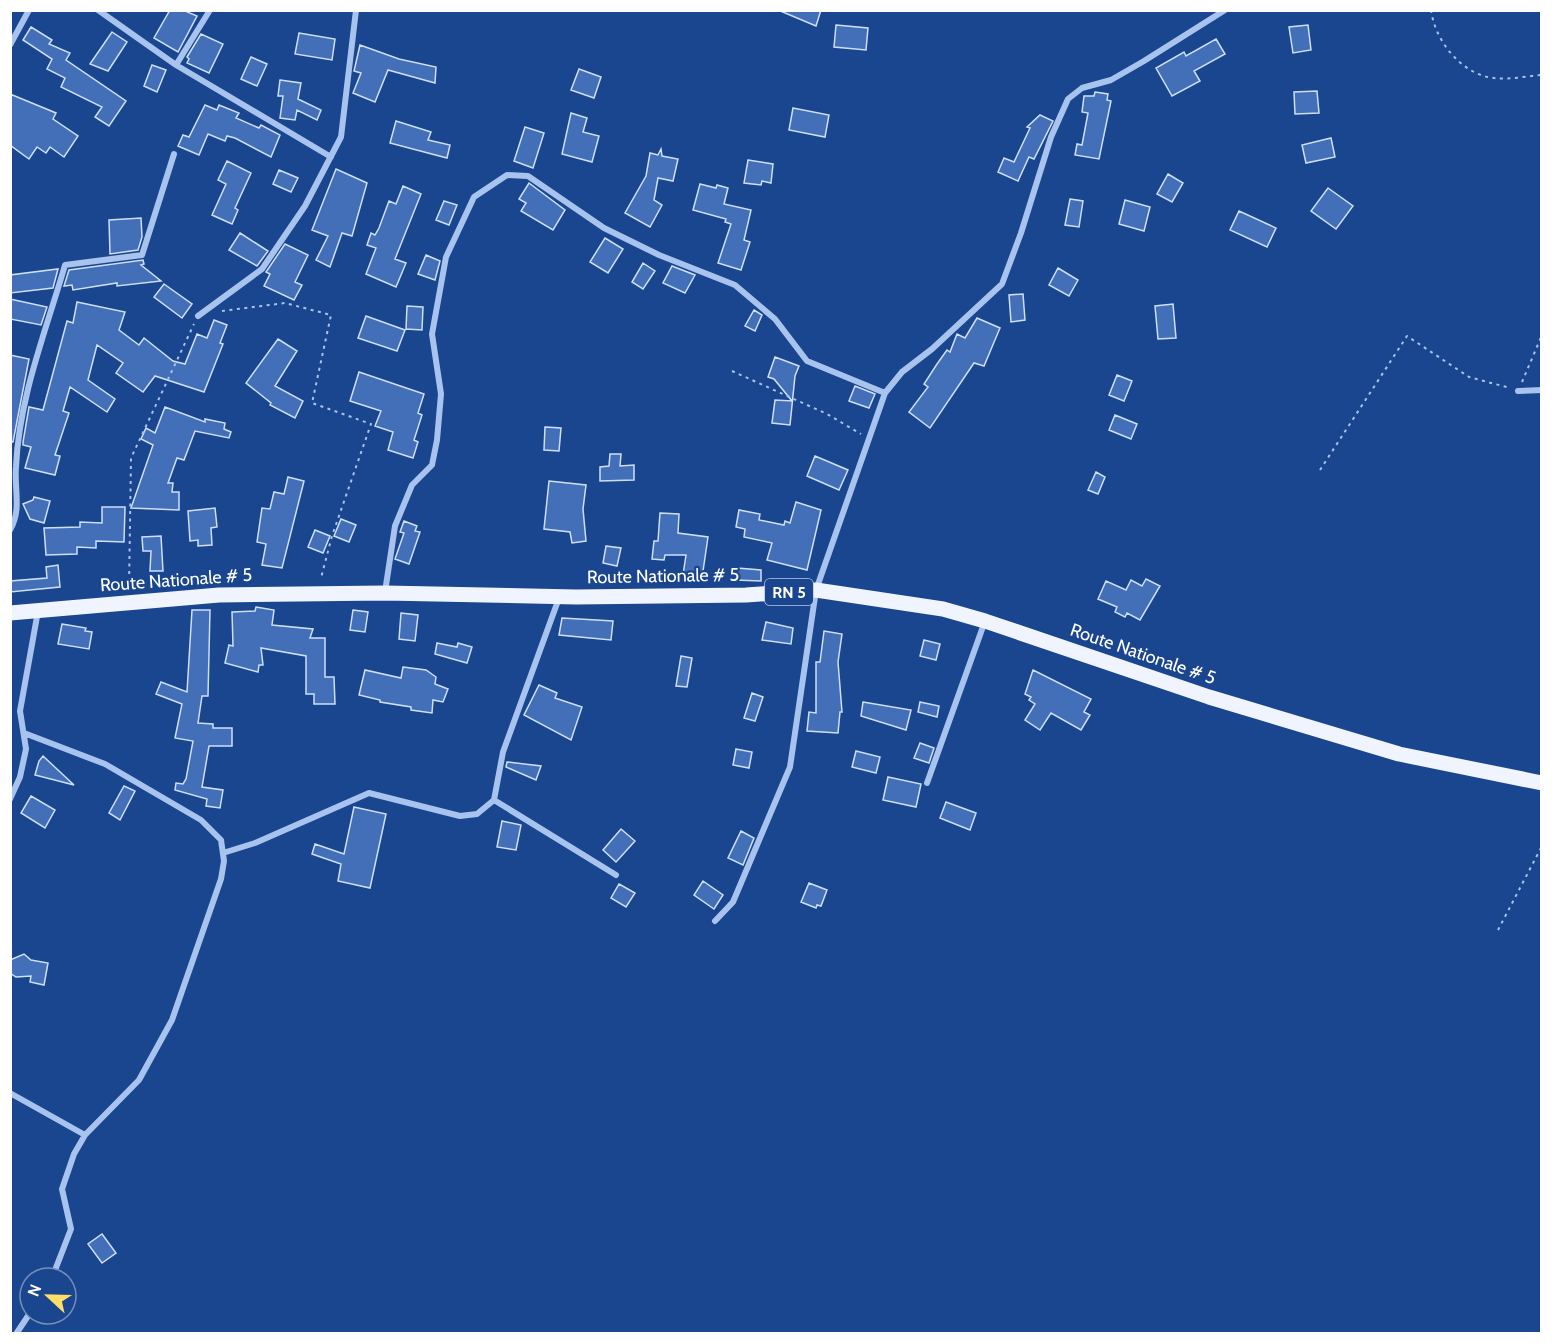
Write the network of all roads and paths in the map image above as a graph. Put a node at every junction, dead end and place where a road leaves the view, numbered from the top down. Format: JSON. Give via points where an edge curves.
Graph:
{"nodes":[{"id":1,"x":29,"y":10,"type":"edge"},
{"id":2,"x":98,"y":10,"type":"edge"},
{"id":3,"x":210,"y":10,"type":"edge"},
{"id":4,"x":356,"y":10,"type":"edge"},
{"id":5,"x":1225,"y":10,"type":"edge"},
{"id":6,"x":1431,"y":10,"type":"edge"},
{"id":7,"x":10,"y":45,"type":"edge"},
{"id":8,"x":176,"y":65,"type":"junction"},
{"id":9,"x":1542,"y":75,"type":"edge"},
{"id":10,"x":174,"y":154,"type":"dead end"},
{"id":11,"x":331,"y":157,"type":"junction"},
{"id":12,"x":198,"y":316,"type":"junction"},
{"id":13,"x":1542,"y":335,"type":"edge"},
{"id":14,"x":732,"y":371,"type":"dead end"},
{"id":15,"x":1542,"y":390,"type":"edge"},
{"id":16,"x":1518,"y":391,"type":"junction"},
{"id":17,"x":885,"y":393,"type":"junction"},
{"id":18,"x":868,"y":440,"type":"junction"},
{"id":19,"x":1320,"y":470,"type":"dead end"},
{"id":20,"x":10,"y":530,"type":"edge"},
{"id":21,"x":816,"y":590,"type":"junction"},
{"id":22,"x":385,"y":593,"type":"junction"},
{"id":23,"x":317,"y":594,"type":"junction"},
{"id":24,"x":560,"y":597,"type":"junction"},
{"id":25,"x":129,"y":601,"type":"junction"},
{"id":26,"x":38,"y":610,"type":"junction"},
{"id":27,"x":10,"y":613,"type":"edge"},
{"id":28,"x":985,"y":621,"type":"junction"},
{"id":29,"x":24,"y":734,"type":"junction"},
{"id":30,"x":927,"y":783,"type":"dead end"},
{"id":31,"x":1542,"y":783,"type":"edge"},
{"id":32,"x":10,"y":799,"type":"edge"},
{"id":33,"x":494,"y":800,"type":"junction"},
{"id":34,"x":1542,"y":846,"type":"edge"},
{"id":35,"x":223,"y":853,"type":"junction"},
{"id":36,"x":616,"y":875,"type":"dead end"},
{"id":37,"x":715,"y":921,"type":"dead end"},
{"id":38,"x":1498,"y":930,"type":"dead end"},
{"id":39,"x":10,"y":1094,"type":"edge"},
{"id":40,"x":86,"y":1135,"type":"junction"},
{"id":41,"x":57,"y":1266,"type":"edge"}],
"edges":[{"from":1,"to":7,"type":"street"},
{"from":2,"to":8,"type":"street"},
{"from":3,"to":8,"type":"street"},
{"from":4,"to":11,"type":"street","via":[[341,137]]},
{"from":5,"to":17,"type":"street","via":[[1111,80],[1082,88],[1068,99],[1002,284],[902,372]]},
{"from":6,"to":9,"type":"path","via":[[1440,39],[1475,73],[1495,78]]},
{"from":8,"to":11,"type":"street"},
{"from":10,"to":20,"type":"street","via":[[142,255],[65,265],[36,358],[19,433],[15,469],[18,506]]},
{"from":11,"to":12,"type":"street","via":[[305,206],[262,269]]},
{"from":12,"to":23,"type":"path","via":[[285,303],[331,315],[312,403],[371,424],[332,536]]},
{"from":12,"to":25,"type":"path","via":[[131,458]]},
{"from":13,"to":16,"type":"path"},
{"from":14,"to":18,"type":"path","via":[[854,428]]},
{"from":15,"to":16,"type":"street"},
{"from":16,"to":19,"type":"path","via":[[1469,377],[1407,336]]},
{"from":17,"to":18,"type":"street"},
{"from":17,"to":22,"type":"street","via":[[807,361],[776,319],[735,285],[604,228],[528,176],[507,175],[474,197],[446,258],[432,334],[441,394],[437,440],[432,465],[411,485],[395,526]]},
{"from":18,"to":21,"type":"street"},
{"from":21,"to":24,"type":"main road","name":"Route Nationale # 5","number":"RN 5","via":[[746,595]]},
{"from":21,"to":28,"type":"main road","name":"Route Nationale # 5","number":"RN 5","via":[[907,602]]},
{"from":21,"to":37,"type":"street","via":[[790,767],[733,902]]},
{"from":22,"to":23,"type":"main road","name":"Route Nationale # 5","number":"RN 5"},
{"from":22,"to":24,"type":"main road","name":"Route Nationale # 5","number":"RN 5"},
{"from":23,"to":25,"type":"main road","name":"Route Nationale # 5","number":"RN 5"},
{"from":24,"to":33,"type":"street","via":[[503,752]]},
{"from":25,"to":26,"type":"main road","name":"Route Nationale # 5","number":"RN 5"},
{"from":26,"to":27,"type":"main road","name":"Route Nationale # 5","number":"RN 5"},
{"from":26,"to":29,"type":"street","via":[[20,711]]},
{"from":28,"to":30,"type":"street"},
{"from":28,"to":31,"type":"main road","name":"Route Nationale # 5","number":"RN 5","via":[[1209,698],[1399,754]]},
{"from":29,"to":32,"type":"street","via":[[26,749],[20,777]]},
{"from":29,"to":35,"type":"street","via":[[105,765],[153,791],[210,828],[221,840]]},
{"from":33,"to":35,"type":"street","via":[[477,814],[460,816],[369,793],[275,835]]},
{"from":33,"to":36,"type":"street"},
{"from":34,"to":38,"type":"path"},
{"from":35,"to":40,"type":"street","via":[[221,879],[172,1020],[139,1080]]},
{"from":39,"to":40,"type":"street"},
{"from":40,"to":41,"type":"street","via":[[74,1154],[63,1189],[71,1229]]}]}
